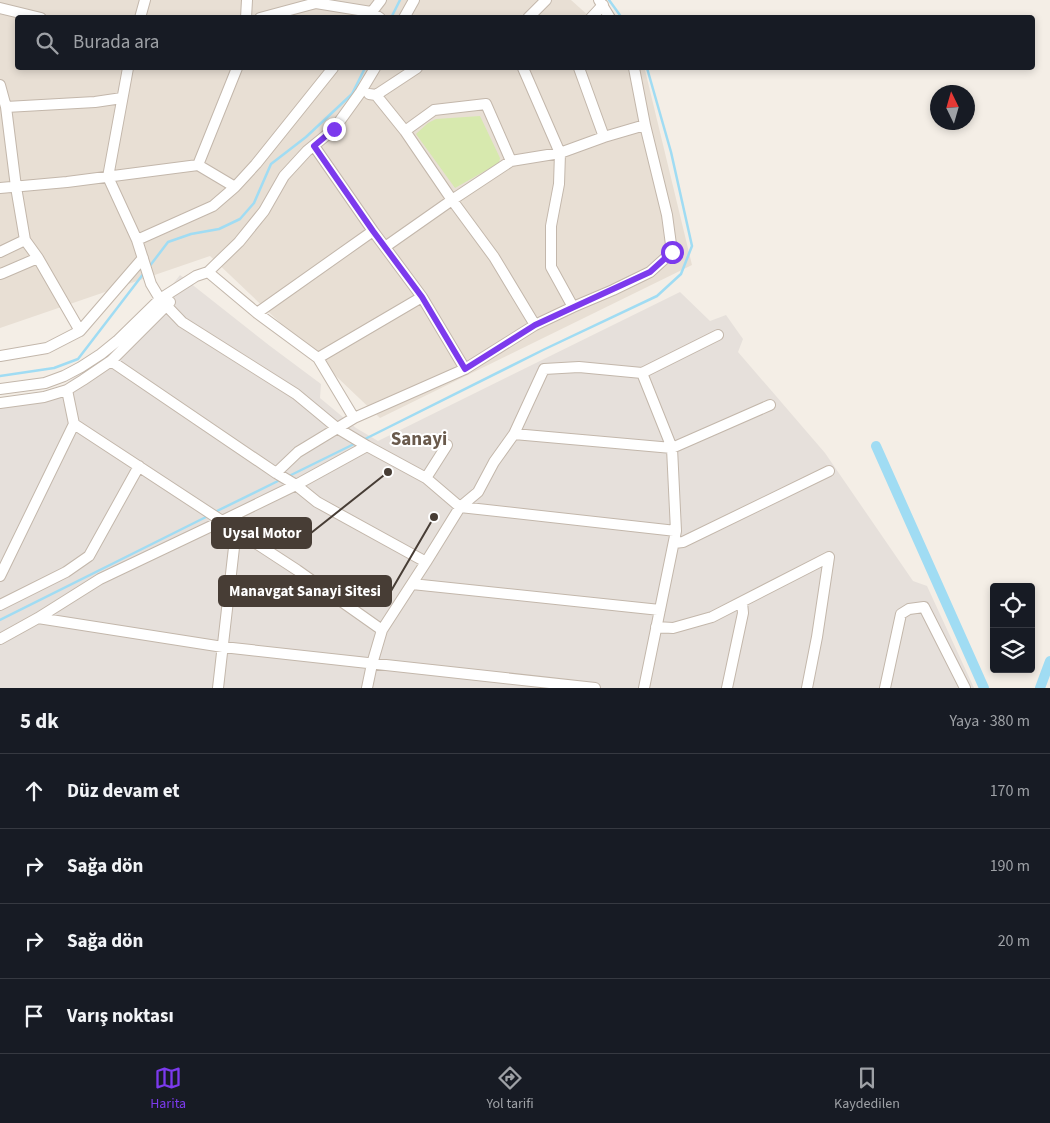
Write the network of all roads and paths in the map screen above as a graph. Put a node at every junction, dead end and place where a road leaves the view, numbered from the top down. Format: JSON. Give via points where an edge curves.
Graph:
{"nodes":[{"id":1,"x":145,"y":0,"type":"edge"},
{"id":2,"x":247,"y":0,"type":"edge"},
{"id":3,"x":380,"y":0,"type":"edge"},
{"id":4,"x":414,"y":0,"type":"edge"},
{"id":5,"x":546,"y":0,"type":"edge"},
{"id":6,"x":601,"y":2,"type":"edge"},
{"id":7,"x":328,"y":3,"type":"edge"},
{"id":8,"x":0,"y":8,"type":"edge"},
{"id":9,"x":29,"y":15,"type":"edge"},
{"id":10,"x":141,"y":15,"type":"edge"},
{"id":11,"x":246,"y":15,"type":"edge"},
{"id":12,"x":271,"y":15,"type":"edge"},
{"id":13,"x":371,"y":15,"type":"edge"},
{"id":14,"x":375,"y":15,"type":"edge"},
{"id":15,"x":406,"y":15,"type":"edge"},
{"id":16,"x":531,"y":15,"type":"edge"},
{"id":17,"x":593,"y":15,"type":"edge"},
{"id":18,"x":608,"y":15,"type":"edge"},
{"id":19,"x":128,"y":70,"type":"edge"},
{"id":20,"x":236,"y":70,"type":"edge"},
{"id":21,"x":332,"y":70,"type":"edge"},
{"id":22,"x":374,"y":70,"type":"edge"},
{"id":23,"x":414,"y":70,"type":"edge"},
{"id":24,"x":524,"y":70,"type":"edge"},
{"id":25,"x":580,"y":70,"type":"edge"},
{"id":26,"x":634,"y":70,"type":"edge"},
{"id":27,"x":0,"y":85,"type":"edge"},
{"id":28,"x":360,"y":93,"type":"junction"},
{"id":29,"x":376,"y":95,"type":"junction"},
{"id":30,"x":122,"y":98,"type":"junction"},
{"id":31,"x":6,"y":107,"type":"junction"},
{"id":32,"x":645,"y":125,"type":"junction"},
{"id":33,"x":405,"y":131,"type":"junction"},
{"id":34,"x":604,"y":137,"type":"junction"},
{"id":35,"x":314,"y":146,"type":"junction"},
{"id":36,"x":560,"y":153,"type":"junction"},
{"id":37,"x":511,"y":161,"type":"junction"},
{"id":38,"x":198,"y":165,"type":"junction"},
{"id":39,"x":108,"y":177,"type":"junction"},
{"id":40,"x":16,"y":187,"type":"junction"},
{"id":41,"x":235,"y":187,"type":"junction"},
{"id":42,"x":0,"y":188,"type":"edge"},
{"id":43,"x":452,"y":200,"type":"junction"},
{"id":44,"x":373,"y":231,"type":"junction"},
{"id":45,"x":25,"y":240,"type":"junction"},
{"id":46,"x":137,"y":240,"type":"junction"},
{"id":47,"x":385,"y":247,"type":"junction"},
{"id":48,"x":0,"y":252,"type":"edge"},
{"id":49,"x":38,"y":258,"type":"junction"},
{"id":50,"x":143,"y":260,"type":"junction"},
{"id":51,"x":208,"y":272,"type":"junction"},
{"id":52,"x":0,"y":274,"type":"edge"},
{"id":53,"x":422,"y":297,"type":"junction"},
{"id":54,"x":163,"y":303,"type":"junction"},
{"id":55,"x":573,"y":307,"type":"junction"},
{"id":56,"x":257,"y":313,"type":"junction"},
{"id":57,"x":535,"y":325,"type":"junction"},
{"id":58,"x":80,"y":331,"type":"junction"},
{"id":59,"x":718,"y":335,"type":"dead end"},
{"id":60,"x":0,"y":356,"type":"edge"},
{"id":61,"x":318,"y":358,"type":"junction"},
{"id":62,"x":111,"y":361,"type":"junction"},
{"id":63,"x":465,"y":369,"type":"junction"},
{"id":64,"x":642,"y":373,"type":"junction"},
{"id":65,"x":0,"y":389,"type":"edge"},
{"id":66,"x":67,"y":390,"type":"junction"},
{"id":67,"x":0,"y":403,"type":"edge"},
{"id":68,"x":770,"y":405,"type":"dead end"},
{"id":69,"x":354,"y":418,"type":"junction"},
{"id":70,"x":74,"y":424,"type":"junction"},
{"id":71,"x":338,"y":428,"type":"junction"},
{"id":72,"x":514,"y":434,"type":"junction"},
{"id":73,"x":447,"y":445,"type":"dead end"},
{"id":74,"x":366,"y":446,"type":"junction"},
{"id":75,"x":672,"y":448,"type":"junction"},
{"id":76,"x":139,"y":466,"type":"junction"},
{"id":77,"x":829,"y":472,"type":"dead end"},
{"id":78,"x":277,"y":474,"type":"junction"},
{"id":79,"x":426,"y":478,"type":"junction"},
{"id":80,"x":295,"y":484,"type":"junction"},
{"id":81,"x":460,"y":507,"type":"junction"},
{"id":82,"x":221,"y":521,"type":"junction"},
{"id":83,"x":236,"y":530,"type":"junction"},
{"id":84,"x":676,"y":531,"type":"junction"},
{"id":85,"x":674,"y":543,"type":"junction"},
{"id":86,"x":426,"y":562,"type":"junction"},
{"id":87,"x":0,"y":576,"type":"edge"},
{"id":88,"x":412,"y":584,"type":"junction"},
{"id":89,"x":742,"y":602,"type":"junction"},
{"id":90,"x":0,"y":605,"type":"edge"},
{"id":91,"x":660,"y":610,"type":"junction"},
{"id":92,"x":38,"y":618,"type":"junction"},
{"id":93,"x":656,"y":627,"type":"junction"},
{"id":94,"x":382,"y":630,"type":"junction"},
{"id":95,"x":0,"y":639,"type":"edge"},
{"id":96,"x":223,"y":648,"type":"junction"},
{"id":97,"x":372,"y":664,"type":"junction"},
{"id":98,"x":514,"y":683,"type":"edge"},
{"id":99,"x":218,"y":688,"type":"edge"},
{"id":100,"x":367,"y":688,"type":"edge"},
{"id":101,"x":595,"y":688,"type":"edge"},
{"id":102,"x":644,"y":688,"type":"edge"},
{"id":103,"x":727,"y":688,"type":"edge"},
{"id":104,"x":807,"y":688,"type":"edge"},
{"id":105,"x":885,"y":688,"type":"edge"},
{"id":106,"x":965,"y":688,"type":"edge"}],
"edges":[{"from":1,"to":10,"type":"street"},
{"from":2,"to":11,"type":"street"},
{"from":3,"to":14,"type":"street"},
{"from":4,"to":15,"type":"street"},
{"from":5,"to":16,"type":"street"},
{"from":6,"to":17,"type":"street"},
{"from":6,"to":18,"type":"street"},
{"from":7,"to":12,"type":"street"},
{"from":7,"to":13,"type":"street"},
{"from":8,"to":9,"type":"street"},
{"from":19,"to":30,"type":"street"},
{"from":20,"to":38,"type":"street"},
{"from":21,"to":41,"type":"street"},
{"from":22,"to":28,"type":"street"},
{"from":23,"to":29,"type":"street"},
{"from":24,"to":36,"type":"street"},
{"from":25,"to":34,"type":"street"},
{"from":26,"to":32,"type":"street"},
{"from":27,"to":31,"type":"street"},
{"from":28,"to":29,"type":"street"},
{"from":28,"to":35,"type":"street","via":[[334,129]]},
{"from":29,"to":33,"type":"street"},
{"from":30,"to":31,"type":"street"},
{"from":30,"to":39,"type":"street"},
{"from":31,"to":40,"type":"street"},
{"from":32,"to":34,"type":"street"},
{"from":32,"to":55,"type":"street","via":[[667,215],[672,252],[650,272]]},
{"from":33,"to":37,"type":"street","via":[[434,110],[486,104]]},
{"from":33,"to":43,"type":"street"},
{"from":34,"to":36,"type":"street"},
{"from":35,"to":44,"type":"street"},
{"from":35,"to":51,"type":"street","via":[[284,176],[264,211],[239,242]]},
{"from":36,"to":37,"type":"street"},
{"from":36,"to":55,"type":"street","via":[[559,184],[551,226],[551,267]]},
{"from":37,"to":43,"type":"street"},
{"from":38,"to":39,"type":"street"},
{"from":38,"to":41,"type":"street"},
{"from":39,"to":40,"type":"street"},
{"from":39,"to":46,"type":"street"},
{"from":40,"to":42,"type":"street"},
{"from":40,"to":45,"type":"street"},
{"from":41,"to":46,"type":"street","via":[[213,206]]},
{"from":43,"to":47,"type":"street"},
{"from":43,"to":57,"type":"street","via":[[494,257]]},
{"from":44,"to":47,"type":"street"},
{"from":44,"to":56,"type":"street"},
{"from":45,"to":48,"type":"street"},
{"from":45,"to":49,"type":"street"},
{"from":46,"to":50,"type":"street"},
{"from":47,"to":53,"type":"street"},
{"from":49,"to":52,"type":"street"},
{"from":49,"to":58,"type":"street"},
{"from":50,"to":54,"type":"street","via":[[151,284]]},
{"from":50,"to":58,"type":"street"},
{"from":51,"to":54,"type":"street","via":[[196,276]]},
{"from":51,"to":56,"type":"street"},
{"from":53,"to":61,"type":"street"},
{"from":53,"to":63,"type":"street"},
{"from":54,"to":62,"type":"street"},
{"from":54,"to":65,"type":"street","via":[[101,354],[64,376],[45,383]]},
{"from":54,"to":71,"type":"street","via":[[182,322],[296,394]]},
{"from":55,"to":57,"type":"street"},
{"from":56,"to":61,"type":"street"},
{"from":57,"to":63,"type":"street"},
{"from":58,"to":60,"type":"street","via":[[47,348]]},
{"from":59,"to":64,"type":"street"},
{"from":61,"to":69,"type":"street"},
{"from":62,"to":66,"type":"street"},
{"from":62,"to":78,"type":"street"},
{"from":63,"to":69,"type":"street"},
{"from":64,"to":72,"type":"street","via":[[579,367],[544,369]]},
{"from":64,"to":75,"type":"street"},
{"from":66,"to":67,"type":"street"},
{"from":66,"to":70,"type":"street"},
{"from":68,"to":75,"type":"street"},
{"from":69,"to":71,"type":"street"},
{"from":70,"to":76,"type":"street"},
{"from":70,"to":87,"type":"street"},
{"from":71,"to":74,"type":"street"},
{"from":71,"to":78,"type":"street","via":[[298,452]]},
{"from":72,"to":75,"type":"street"},
{"from":72,"to":81,"type":"street","via":[[478,492]]},
{"from":73,"to":79,"type":"street"},
{"from":74,"to":79,"type":"street"},
{"from":74,"to":80,"type":"street"},
{"from":75,"to":84,"type":"street"},
{"from":76,"to":82,"type":"street"},
{"from":76,"to":90,"type":"street","via":[[89,556],[66,572]]},
{"from":77,"to":85,"type":"street","via":[[683,542]]},
{"from":78,"to":80,"type":"street"},
{"from":79,"to":81,"type":"street"},
{"from":80,"to":82,"type":"street"},
{"from":80,"to":86,"type":"street","via":[[317,502]]},
{"from":81,"to":84,"type":"street"},
{"from":81,"to":86,"type":"street"},
{"from":82,"to":83,"type":"street"},
{"from":82,"to":92,"type":"street","via":[[100,579]]},
{"from":83,"to":94,"type":"street"},
{"from":83,"to":96,"type":"street"},
{"from":84,"to":85,"type":"street"},
{"from":85,"to":91,"type":"street"},
{"from":86,"to":88,"type":"street"},
{"from":88,"to":91,"type":"street"},
{"from":88,"to":94,"type":"street"},
{"from":89,"to":93,"type":"street","via":[[712,617],[673,628]]},
{"from":89,"to":103,"type":"street","via":[[743,613]]},
{"from":89,"to":104,"type":"street","via":[[829,557]]},
{"from":91,"to":93,"type":"street"},
{"from":92,"to":95,"type":"street"},
{"from":92,"to":96,"type":"street"},
{"from":93,"to":102,"type":"street"},
{"from":94,"to":97,"type":"street"},
{"from":96,"to":97,"type":"street"},
{"from":96,"to":99,"type":"street"},
{"from":97,"to":98,"type":"street"},
{"from":97,"to":100,"type":"street"},
{"from":98,"to":101,"type":"street"},
{"from":105,"to":106,"type":"street","via":[[902,614],[909,609],[924,607]]}]}
